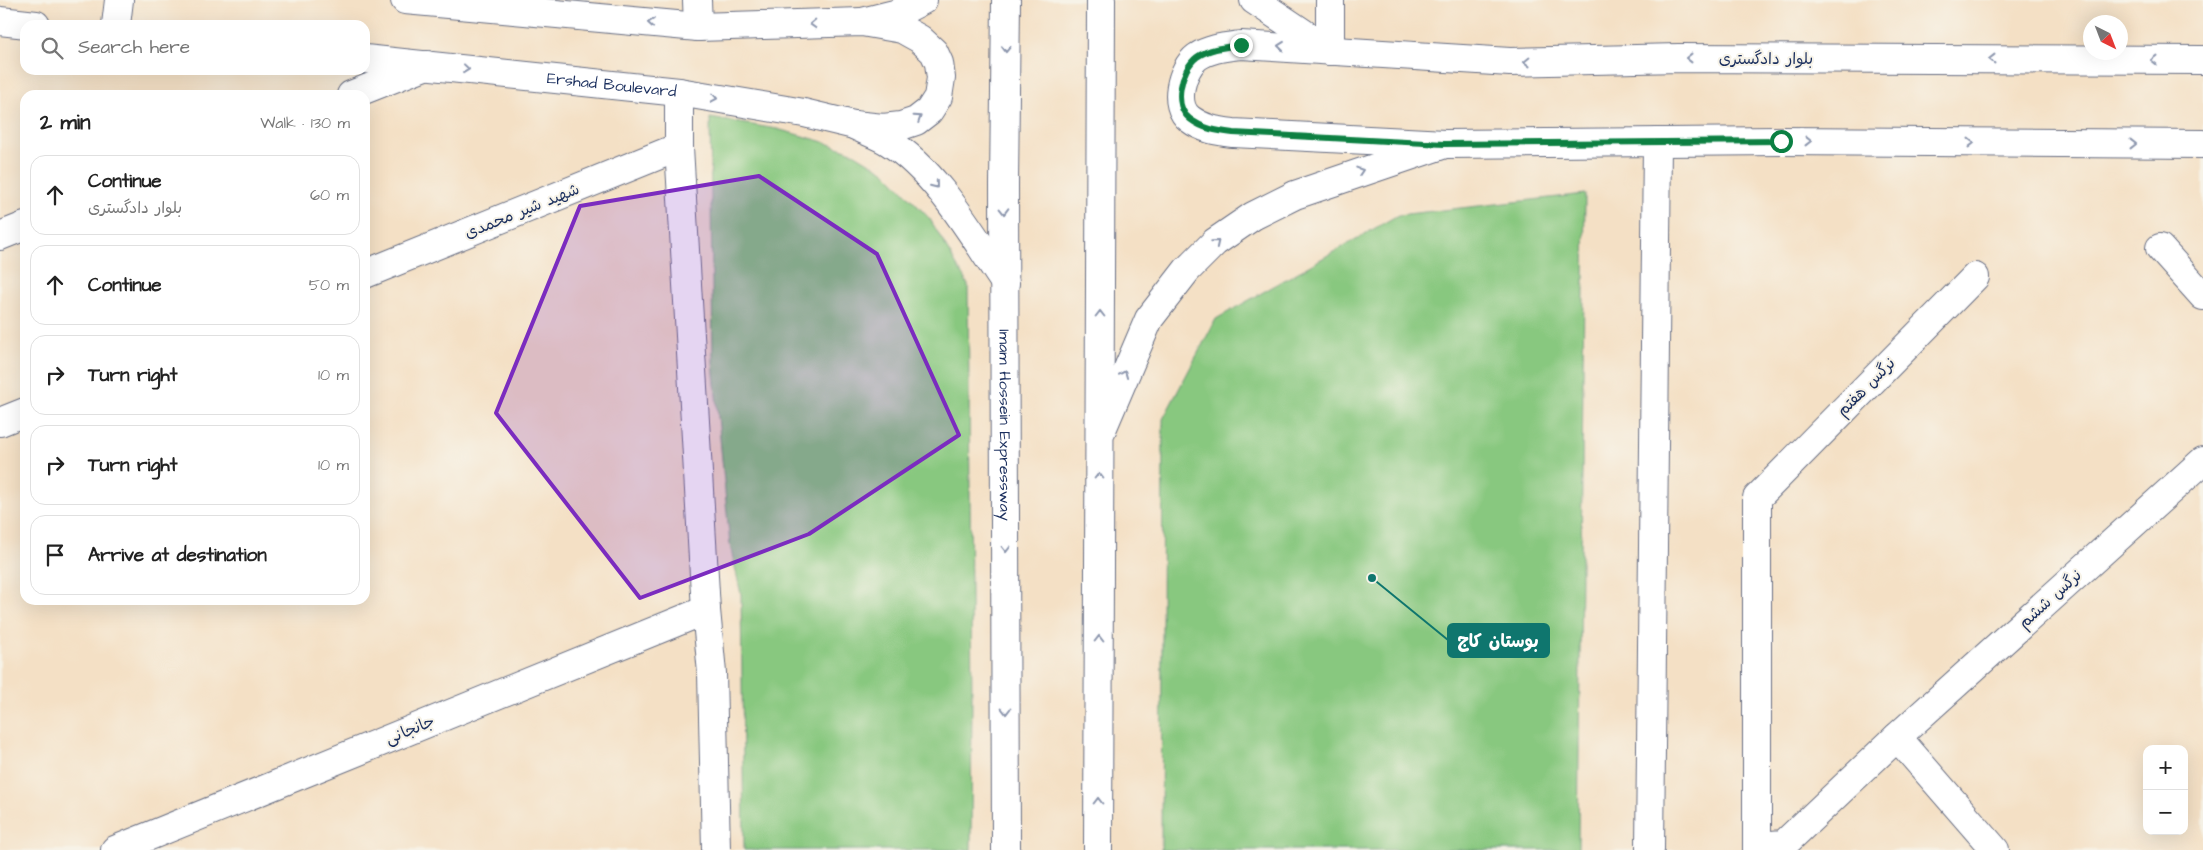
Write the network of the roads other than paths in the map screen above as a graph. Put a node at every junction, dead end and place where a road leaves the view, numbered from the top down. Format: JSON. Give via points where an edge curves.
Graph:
{"nodes":[{"id":1,"x":119,"y":0,"type":"edge"},
{"id":2,"x":405,"y":0,"type":"edge"},
{"id":3,"x":697,"y":0,"type":"edge"},
{"id":4,"x":923,"y":0,"type":"edge"},
{"id":5,"x":1006,"y":0,"type":"edge"},
{"id":6,"x":1101,"y":0,"type":"edge"},
{"id":7,"x":1254,"y":0,"type":"edge"},
{"id":8,"x":1330,"y":0,"type":"edge"},
{"id":9,"x":117,"y":20,"type":"edge"},
{"id":10,"x":0,"y":21,"type":"edge"},
{"id":11,"x":862,"y":22,"type":"junction"},
{"id":12,"x":20,"y":23,"type":"edge"},
{"id":13,"x":698,"y":27,"type":"junction"},
{"id":14,"x":1330,"y":51,"type":"junction"},
{"id":15,"x":370,"y":59,"type":"edge"},
{"id":16,"x":2203,"y":60,"type":"edge"},
{"id":17,"x":427,"y":65,"type":"junction"},
{"id":18,"x":364,"y":90,"type":"edge"},
{"id":19,"x":679,"y":92,"type":"junction"},
{"id":20,"x":854,"y":125,"type":"junction"},
{"id":21,"x":1657,"y":142,"type":"junction"},
{"id":22,"x":1444,"y":144,"type":"junction"},
{"id":23,"x":2203,"y":144,"type":"edge"},
{"id":24,"x":679,"y":147,"type":"junction"},
{"id":25,"x":20,"y":228,"type":"edge"},
{"id":26,"x":0,"y":236,"type":"edge"},
{"id":27,"x":2160,"y":248,"type":"dead end"},
{"id":28,"x":370,"y":272,"type":"edge"},
{"id":29,"x":1975,"y":277,"type":"dead end"},
{"id":30,"x":1005,"y":283,"type":"junction"},
{"id":31,"x":2203,"y":296,"type":"edge"},
{"id":32,"x":20,"y":414,"type":"edge"},
{"id":33,"x":0,"y":422,"type":"edge"},
{"id":34,"x":1099,"y":436,"type":"junction"},
{"id":35,"x":2203,"y":461,"type":"edge"},
{"id":36,"x":706,"y":610,"type":"junction"},
{"id":37,"x":1897,"y":737,"type":"junction"},
{"id":38,"x":1757,"y":848,"type":"edge"},
{"id":39,"x":115,"y":850,"type":"edge"},
{"id":40,"x":716,"y":850,"type":"edge"},
{"id":41,"x":1006,"y":850,"type":"edge"},
{"id":42,"x":1098,"y":850,"type":"edge"},
{"id":43,"x":1650,"y":850,"type":"edge"},
{"id":44,"x":1995,"y":850,"type":"edge"}],
"edges":[{"from":1,"to":9,"type":"main road"},
{"from":13,"to":2,"type":"main road","one_way":true},
{"from":3,"to":13,"type":"main road"},
{"from":4,"to":11,"type":"main road","via":[[898,13]]},
{"from":5,"to":30,"type":"main road","name":"Imam Hossein Expressway","one_way":true},
{"from":34,"to":6,"type":"main road","one_way":true},
{"from":7,"to":14,"type":"main road"},
{"from":8,"to":14,"type":"main road"},
{"from":10,"to":12,"type":"main road"},
{"from":11,"to":13,"type":"main road","one_way":true},
{"from":20,"to":11,"type":"main road","one_way":true,"via":[[883,128],[916,121],[929,111],[938,96],[941,78],[934,52],[920,39],[902,29]]},
{"from":16,"to":14,"type":"main road","name":"بلوار دادگستری","one_way":true,"via":[[1679,58],[1510,62]]},
{"from":14,"to":22,"type":"main road","name":"بلوار دادگستری","one_way":true,"via":[[1264,44],[1216,48],[1196,58],[1182,77],[1180,97],[1188,118],[1208,130],[1233,133]]},
{"from":15,"to":17,"type":"main road","name":"Ershad Boulevard"},
{"from":17,"to":18,"type":"main road"},
{"from":17,"to":19,"type":"main road","name":"Ershad Boulevard","one_way":true},
{"from":19,"to":20,"type":"main road","name":"Ershad Boulevard","one_way":true,"via":[[804,113]]},
{"from":19,"to":24,"type":"main road"},
{"from":20,"to":30,"type":"main road","one_way":true,"via":[[889,142],[929,178]]},
{"from":21,"to":22,"type":"main road"},
{"from":21,"to":23,"type":"main road","one_way":true},
{"from":21,"to":43,"type":"main road"},
{"from":34,"to":22,"type":"main road","one_way":true,"via":[[1149,319],[1187,270],[1215,242],[1253,216],[1295,195]]},
{"from":24,"to":28,"type":"main road","name":"شهید شیر محمدی"},
{"from":24,"to":36,"type":"main road"},
{"from":25,"to":26,"type":"main road"},
{"from":27,"to":31,"type":"main road"},
{"from":29,"to":38,"type":"main road","name":"نرگس هفتم","via":[[1757,498]]},
{"from":30,"to":41,"type":"main road","name":"Imam Hossein Expressway","one_way":true},
{"from":32,"to":33,"type":"main road"},
{"from":42,"to":34,"type":"main road","one_way":true},
{"from":35,"to":37,"type":"main road","name":"نرگس ششم"},
{"from":36,"to":39,"type":"main road","name":"جانجانی"},
{"from":36,"to":40,"type":"main road","via":[[712,674]]},
{"from":37,"to":38,"type":"main road","name":"نرگس ششم","via":[[1784,844]]},
{"from":37,"to":44,"type":"main road"}]}
